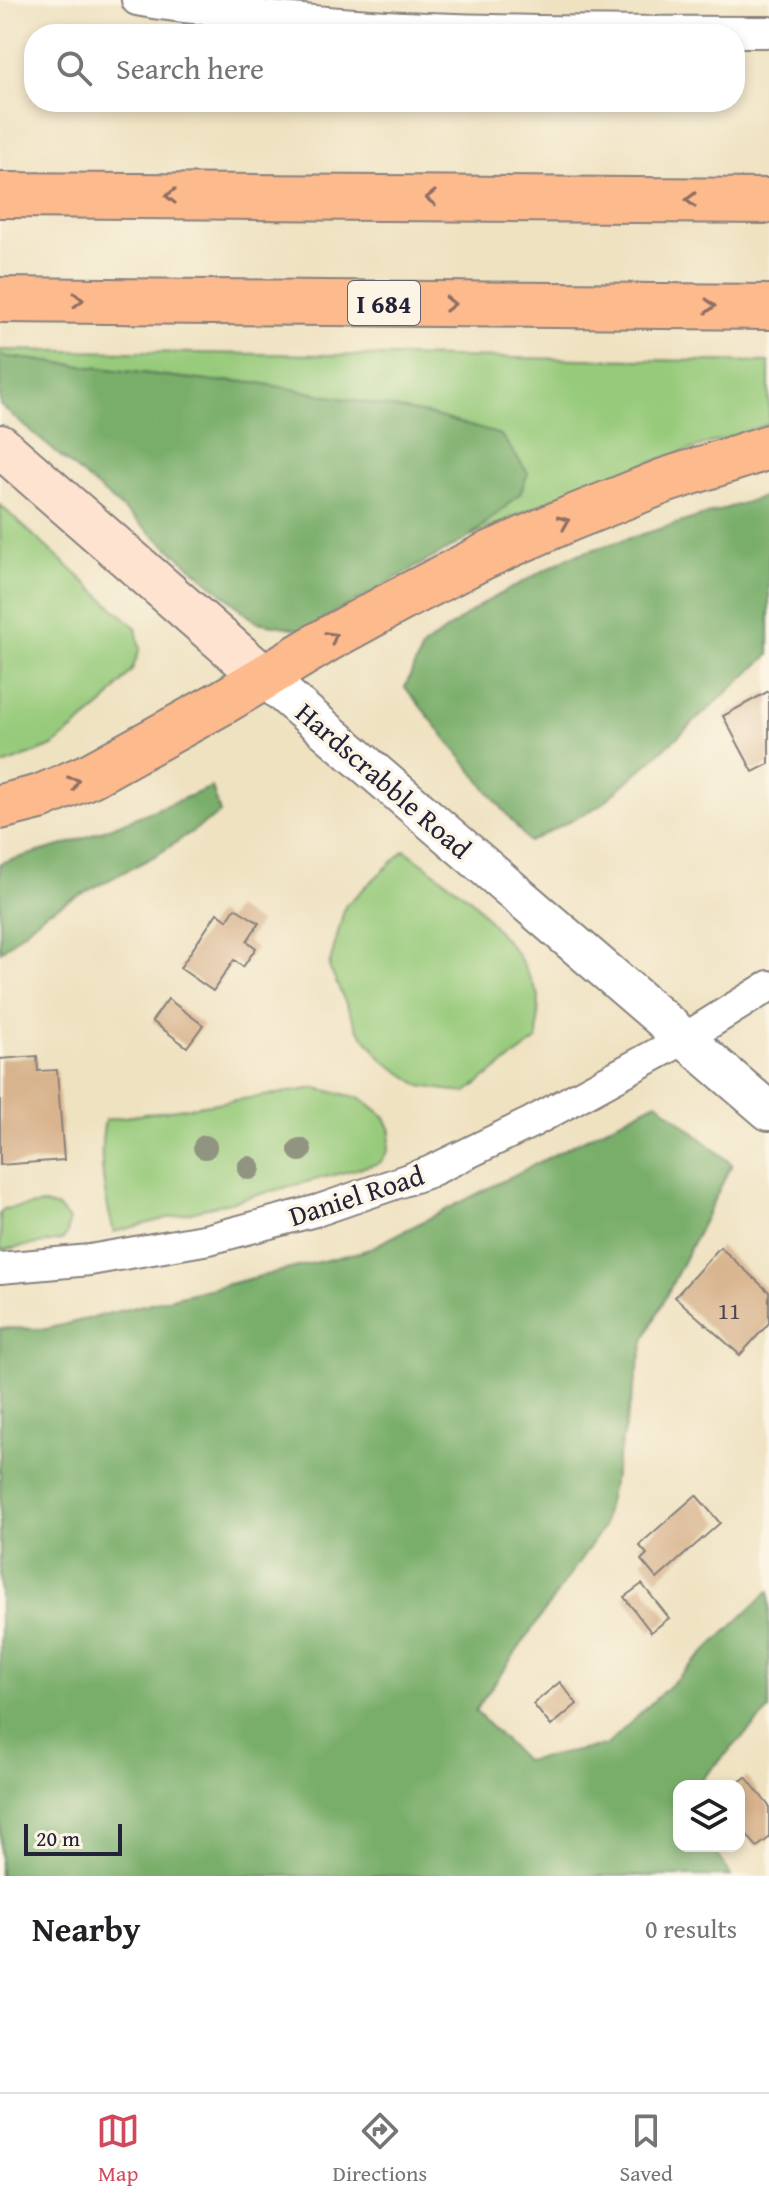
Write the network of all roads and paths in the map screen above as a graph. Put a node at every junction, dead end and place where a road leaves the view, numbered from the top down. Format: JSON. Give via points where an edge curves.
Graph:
{"nodes":[{"id":1,"x":137,"y":0,"type":"edge"},
{"id":2,"x":342,"y":24,"type":"edge"},
{"id":3,"x":745,"y":32,"type":"edge"},
{"id":4,"x":769,"y":32,"type":"edge"},
{"id":5,"x":0,"y":195,"type":"edge"},
{"id":6,"x":769,"y":201,"type":"edge"},
{"id":7,"x":0,"y":300,"type":"edge"},
{"id":8,"x":769,"y":307,"type":"edge"},
{"id":9,"x":0,"y":446,"type":"edge"},
{"id":10,"x":769,"y":447,"type":"edge"},
{"id":11,"x":264,"y":677,"type":"junction"},
{"id":12,"x":0,"y":807,"type":"edge"},
{"id":13,"x":769,"y":986,"type":"edge"},
{"id":14,"x":684,"y":1039,"type":"junction"},
{"id":15,"x":769,"y":1111,"type":"edge"},
{"id":16,"x":0,"y":1268,"type":"edge"}],
"edges":[{"from":1,"to":2,"type":"street"},
{"from":3,"to":4,"type":"street"},
{"from":6,"to":5,"type":"highway","one_way":true},
{"from":7,"to":8,"type":"highway","number":"I 684","one_way":true},
{"from":9,"to":11,"type":"main road","name":"Hardscrabble Road"},
{"from":11,"to":10,"type":"highway","one_way":true,"via":[[485,556],[664,481]]},
{"from":12,"to":11,"type":"highway","one_way":true,"via":[[91,775]]},
{"from":11,"to":14,"type":"street","name":"Hardscrabble Road"},
{"from":13,"to":14,"type":"street","name":"Daniel Road"},
{"from":14,"to":15,"type":"street","name":"Hardscrabble Road"},
{"from":14,"to":16,"type":"street","name":"Daniel Road","via":[[429,1172],[319,1210],[209,1239],[90,1260]]}]}
